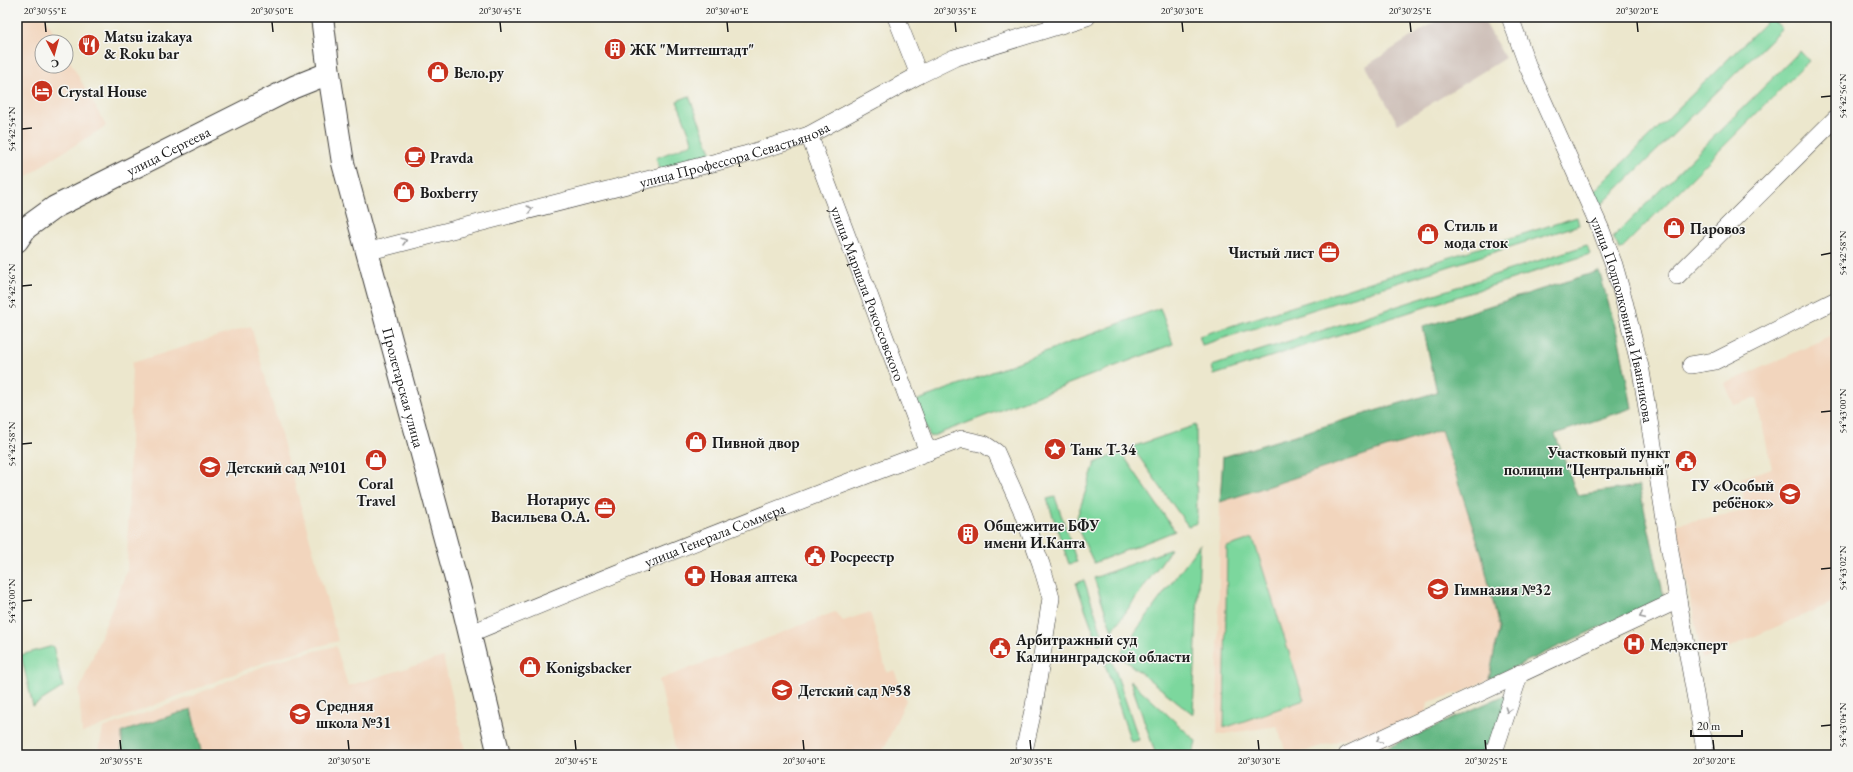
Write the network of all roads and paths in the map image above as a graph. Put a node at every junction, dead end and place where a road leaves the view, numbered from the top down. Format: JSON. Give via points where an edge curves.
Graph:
{"nodes":[{"id":1,"x":322,"y":17,"type":"edge"},
{"id":2,"x":896,"y":17,"type":"edge"},
{"id":3,"x":1087,"y":17,"type":"edge"},
{"id":4,"x":1510,"y":17,"type":"edge"},
{"id":5,"x":329,"y":73,"type":"junction"},
{"id":6,"x":919,"y":75,"type":"junction"},
{"id":7,"x":1836,"y":118,"type":"edge"},
{"id":8,"x":809,"y":135,"type":"junction"},
{"id":9,"x":17,"y":240,"type":"edge"},
{"id":10,"x":366,"y":252,"type":"junction"},
{"id":11,"x":1677,"y":276,"type":"dead end"},
{"id":12,"x":1836,"y":300,"type":"edge"},
{"id":13,"x":1691,"y":365,"type":"dead end"},
{"id":14,"x":928,"y":452,"type":"junction"},
{"id":15,"x":1678,"y":600,"type":"junction"},
{"id":16,"x":469,"y":634,"type":"junction"},
{"id":17,"x":1520,"y":673,"type":"junction"},
{"id":18,"x":499,"y":755,"type":"edge"},
{"id":19,"x":1023,"y":755,"type":"edge"},
{"id":20,"x":1347,"y":755,"type":"edge"},
{"id":21,"x":1493,"y":755,"type":"edge"},
{"id":22,"x":1706,"y":755,"type":"edge"}],
"edges":[{"from":1,"to":5,"type":"main road","name":"Пролетарская улица"},
{"from":2,"to":6,"type":"street"},
{"from":3,"to":6,"type":"street","name":"улица Профессора Севастьянова","via":[[954,58]]},
{"from":4,"to":15,"type":"street","name":"улица Подполковника Иванникова","via":[[1528,67],[1614,265],[1641,371]]},
{"from":5,"to":9,"type":"main road","name":"улица Сергеева","via":[[294,87],[55,207],[26,228]]},
{"from":5,"to":10,"type":"main road","name":"Пролетарская улица","via":[[343,164]]},
{"from":6,"to":8,"type":"street","name":"улица Профессора Севастьянова"},
{"from":7,"to":11,"type":"street"},
{"from":10,"to":8,"type":"street","name":"улица Профессора Севастьянова","one_way":true,"via":[[744,155]]},
{"from":8,"to":14,"type":"street","name":"улица Маршала Рокоссовского"},
{"from":10,"to":16,"type":"main road","name":"Пролетарская улица"},
{"from":12,"to":13,"type":"street","via":[[1715,361]]},
{"from":14,"to":16,"type":"street","name":"улица Генерала Соммера","via":[[735,526]]},
{"from":14,"to":19,"type":"street","name":"улица Генерала Соммера","via":[[962,439],[984,444],[996,452],[1021,508],[1043,570],[1051,598],[1034,706]]},
{"from":15,"to":17,"type":"street","one_way":true},
{"from":15,"to":22,"type":"street","name":"улица Подполковника Иванникова"},
{"from":16,"to":18,"type":"main road","name":"Пролетарская улица"},
{"from":17,"to":20,"type":"street","one_way":true},
{"from":17,"to":21,"type":"street","one_way":true}]}
